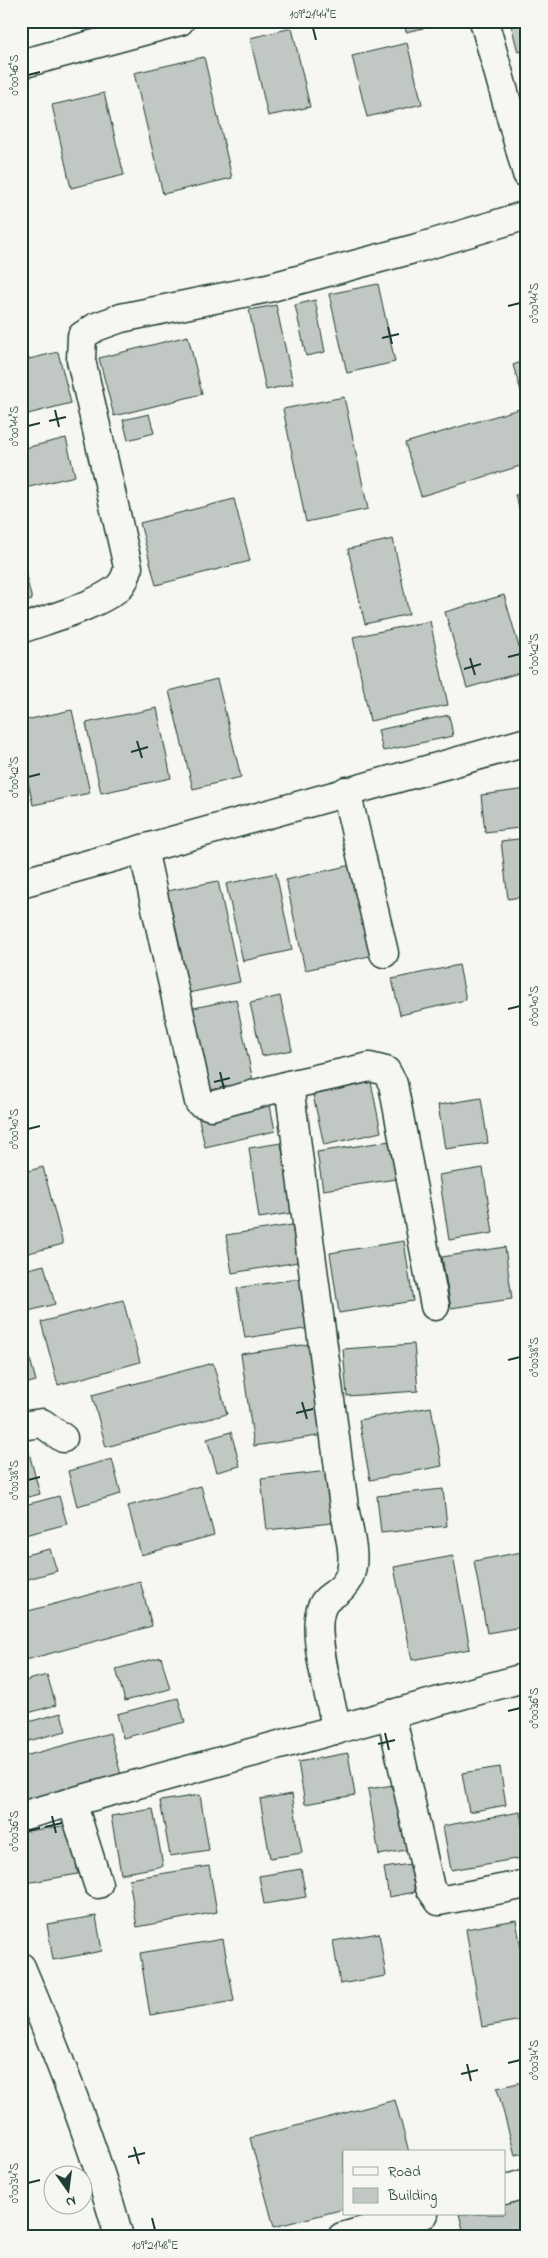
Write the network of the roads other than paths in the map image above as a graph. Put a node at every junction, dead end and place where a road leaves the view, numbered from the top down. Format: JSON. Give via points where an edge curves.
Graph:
{"nodes":[{"id":1,"x":180,"y":21,"type":"edge"},
{"id":2,"x":484,"y":21,"type":"edge"},
{"id":3,"x":21,"y":64,"type":"edge"},
{"id":4,"x":527,"y":174,"type":"edge"},
{"id":5,"x":527,"y":215,"type":"edge"},
{"id":6,"x":21,"y":629,"type":"edge"},
{"id":7,"x":527,"y":742,"type":"edge"},
{"id":8,"x":346,"y":791,"type":"junction"},
{"id":9,"x":143,"y":850,"type":"junction"},
{"id":10,"x":21,"y":883,"type":"edge"},
{"id":11,"x":384,"y":953,"type":"dead end"},
{"id":12,"x":289,"y":1085,"type":"junction"},
{"id":13,"x":435,"y":1306,"type":"dead end"},
{"id":14,"x":21,"y":1426,"type":"edge"},
{"id":15,"x":63,"y":1438,"type":"dead end"},
{"id":16,"x":527,"y":1677,"type":"edge"},
{"id":17,"x":391,"y":1714,"type":"junction"},
{"id":18,"x":337,"y":1730,"type":"junction"},
{"id":19,"x":72,"y":1802,"type":"junction"},
{"id":20,"x":21,"y":1816,"type":"edge"},
{"id":21,"x":98,"y":1884,"type":"dead end"},
{"id":22,"x":527,"y":1884,"type":"edge"},
{"id":23,"x":21,"y":1967,"type":"edge"},
{"id":24,"x":527,"y":2183,"type":"edge"},
{"id":25,"x":506,"y":2189,"type":"edge"},
{"id":26,"x":417,"y":2216,"type":"edge"},
{"id":27,"x":119,"y":2237,"type":"edge"},
{"id":28,"x":342,"y":2237,"type":"edge"}],
"edges":[{"from":1,"to":3,"type":"street"},
{"from":2,"to":4,"type":"street"},
{"from":5,"to":6,"type":"street","via":[[268,288],[121,318],[82,336],[81,360],[128,567],[126,577],[119,587],[99,599]]},
{"from":7,"to":8,"type":"street"},
{"from":8,"to":9,"type":"street"},
{"from":8,"to":11,"type":"street"},
{"from":9,"to":10,"type":"street"},
{"from":9,"to":12,"type":"street","via":[[199,1102],[211,1106]]},
{"from":12,"to":13,"type":"street","via":[[370,1067],[386,1071],[394,1084]]},
{"from":12,"to":18,"type":"street","via":[[353,1562],[344,1586],[325,1600],[319,1614],[319,1637]]},
{"from":14,"to":15,"type":"street","via":[[42,1423]]},
{"from":16,"to":17,"type":"street"},
{"from":17,"to":18,"type":"street"},
{"from":17,"to":22,"type":"street","via":[[430,1888],[438,1901]]},
{"from":18,"to":19,"type":"street"},
{"from":19,"to":20,"type":"street"},
{"from":19,"to":21,"type":"street"},
{"from":23,"to":27,"type":"street","via":[[104,2182]]},
{"from":24,"to":25,"type":"street"},
{"from":26,"to":28,"type":"street"}]}
